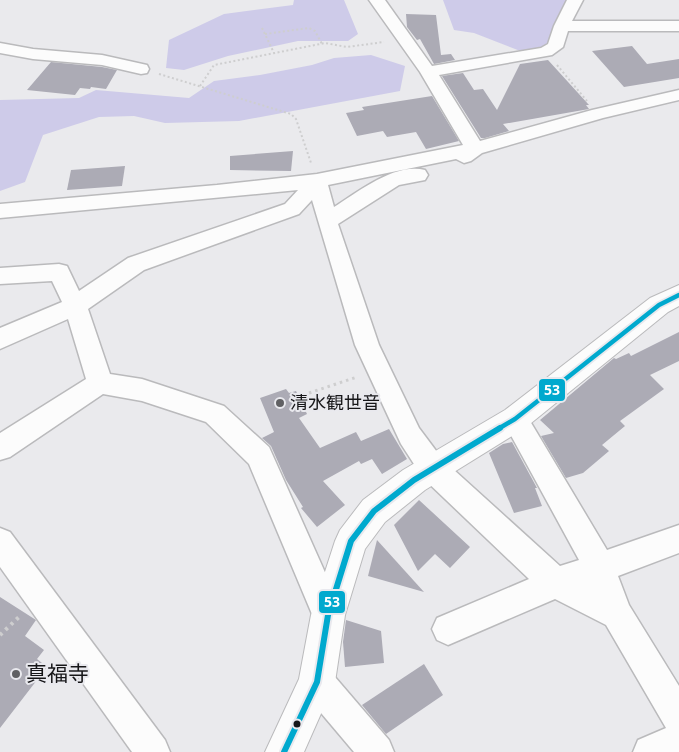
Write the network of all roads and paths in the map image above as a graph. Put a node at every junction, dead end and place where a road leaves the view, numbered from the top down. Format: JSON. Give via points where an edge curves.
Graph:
{"nodes":[{"id":1,"x":377,"y":0,"type":"edge"},
{"id":2,"x":576,"y":0,"type":"edge"},
{"id":3,"x":562,"y":26,"type":"junction"},
{"id":4,"x":679,"y":26,"type":"edge"},
{"id":5,"x":262,"y":28,"type":"dead end"},
{"id":6,"x":265,"y":34,"type":"junction"},
{"id":7,"x":404,"y":39,"type":"junction"},
{"id":8,"x":322,"y":44,"type":"junction"},
{"id":9,"x":0,"y":48,"type":"edge"},
{"id":10,"x":546,"y":52,"type":"junction"},
{"id":11,"x":274,"y":53,"type":"junction"},
{"id":12,"x":141,"y":69,"type":"joint"},
{"id":13,"x":428,"y":72,"type":"junction"},
{"id":14,"x":200,"y":86,"type":"junction"},
{"id":15,"x":679,"y":95,"type":"edge"},
{"id":16,"x":598,"y":114,"type":"junction"},
{"id":17,"x":475,"y":149,"type":"junction"},
{"id":18,"x":317,"y":181,"type":"junction"},
{"id":19,"x":0,"y":211,"type":"edge"},
{"id":20,"x":328,"y":221,"type":"junction"},
{"id":21,"x":0,"y":276,"type":"edge"},
{"id":22,"x":679,"y":295,"type":"edge"},
{"id":23,"x":75,"y":306,"type":"junction"},
{"id":24,"x":0,"y":338,"type":"edge"},
{"id":25,"x":379,"y":370,"type":"junction"},
{"id":26,"x":100,"y":383,"type":"junction"},
{"id":27,"x":309,"y":393,"type":"dead end"},
{"id":28,"x":515,"y":419,"type":"junction"},
{"id":29,"x":0,"y":448,"type":"edge"},
{"id":30,"x":434,"y":469,"type":"junction"},
{"id":31,"x":679,"y":539,"type":"edge"},
{"id":32,"x":0,"y":542,"type":"edge"},
{"id":33,"x":600,"y":567,"type":"junction"},
{"id":34,"x":556,"y":583,"type":"junction"},
{"id":35,"x":617,"y":614,"type":"junction"},
{"id":36,"x":328,"y":615,"type":"junction"},
{"id":37,"x":448,"y":629,"type":"dead end"},
{"id":38,"x":317,"y":682,"type":"junction"},
{"id":39,"x":679,"y":718,"type":"edge"},
{"id":40,"x":679,"y":740,"type":"edge"},
{"id":41,"x":153,"y":752,"type":"edge"},
{"id":42,"x":284,"y":752,"type":"edge"},
{"id":43,"x":377,"y":752,"type":"edge"},
{"id":44,"x":650,"y":752,"type":"edge"}],
"edges":[{"from":1,"to":7,"type":"street"},
{"from":2,"to":3,"type":"street"},
{"from":3,"to":4,"type":"street"},
{"from":3,"to":10,"type":"street","via":[[555,47]]},
{"from":5,"to":6,"type":"path"},
{"from":6,"to":8,"type":"path","via":[[309,28],[315,31]]},
{"from":6,"to":11,"type":"path"},
{"from":7,"to":8,"type":"path","via":[[346,49]]},
{"from":7,"to":13,"type":"street"},
{"from":8,"to":11,"type":"path"},
{"from":9,"to":12,"type":"street","via":[[102,60]]},
{"from":10,"to":13,"type":"street"},
{"from":10,"to":16,"type":"path"},
{"from":11,"to":14,"type":"path","via":[[214,65]]},
{"from":12,"to":14,"type":"path"},
{"from":13,"to":17,"type":"street"},
{"from":14,"to":18,"type":"path","via":[[296,118]]},
{"from":15,"to":16,"type":"street"},
{"from":16,"to":17,"type":"street"},
{"from":17,"to":18,"type":"street"},
{"from":17,"to":20,"type":"street","via":[[450,167],[393,180]]},
{"from":18,"to":19,"type":"street"},
{"from":18,"to":20,"type":"street"},
{"from":18,"to":23,"type":"street","via":[[292,209],[136,264]]},
{"from":20,"to":25,"type":"street","via":[[367,345]]},
{"from":21,"to":23,"type":"street","via":[[59,272]]},
{"from":22,"to":28,"type":"main road","via":[[659,305]]},
{"from":23,"to":24,"type":"street"},
{"from":23,"to":26,"type":"street"},
{"from":25,"to":27,"type":"path"},
{"from":25,"to":30,"type":"street","via":[[410,436]]},
{"from":26,"to":29,"type":"street"},
{"from":26,"to":36,"type":"street","via":[[142,390],[215,414],[240,435],[259,456]]},
{"from":28,"to":30,"type":"main road"},
{"from":28,"to":33,"type":"street"},
{"from":30,"to":34,"type":"street"},
{"from":30,"to":36,"type":"main road","via":[[374,511],[351,541]]},
{"from":31,"to":33,"type":"street"},
{"from":32,"to":41,"type":"street"},
{"from":33,"to":34,"type":"street"},
{"from":33,"to":35,"type":"street"},
{"from":34,"to":35,"type":"street"},
{"from":34,"to":37,"type":"street"},
{"from":35,"to":39,"type":"street"},
{"from":36,"to":38,"type":"main road"},
{"from":38,"to":42,"type":"main road"},
{"from":38,"to":43,"type":"street"},
{"from":40,"to":44,"type":"street"}]}
